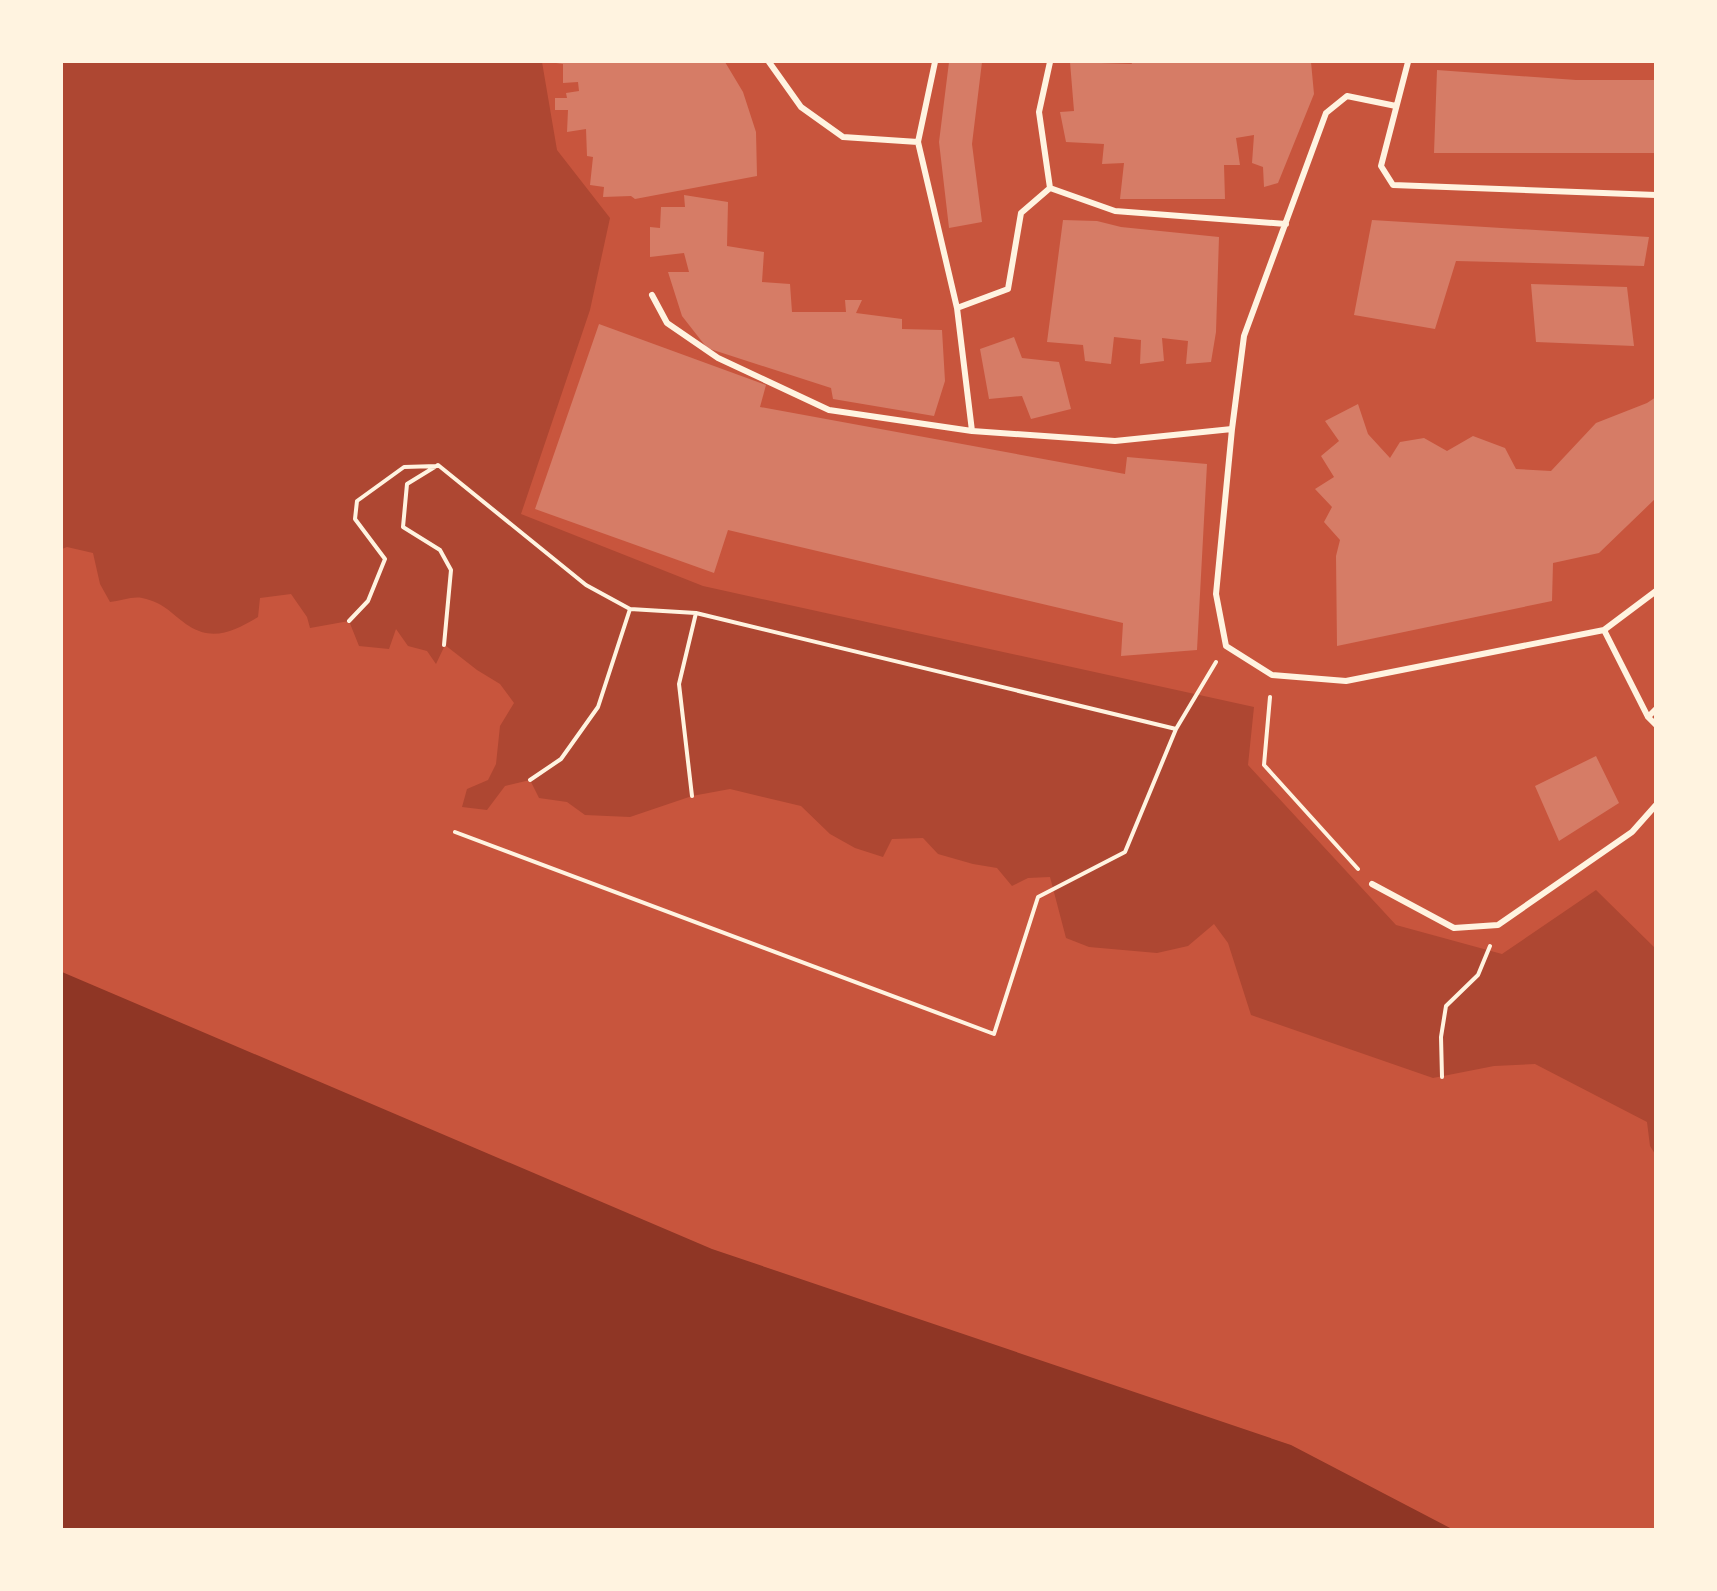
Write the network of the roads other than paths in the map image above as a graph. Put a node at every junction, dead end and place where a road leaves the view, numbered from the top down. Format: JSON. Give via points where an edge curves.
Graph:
{"nodes":[{"id":1,"x":769,"y":62,"type":"edge"},
{"id":2,"x":935,"y":62,"type":"edge"},
{"id":3,"x":1050,"y":62,"type":"edge"},
{"id":4,"x":1408,"y":62,"type":"edge"},
{"id":5,"x":1396,"y":106,"type":"junction"},
{"id":6,"x":918,"y":142,"type":"junction"},
{"id":7,"x":1050,"y":188,"type":"junction"},
{"id":8,"x":1656,"y":195,"type":"edge"},
{"id":9,"x":1286,"y":224,"type":"junction"},
{"id":10,"x":652,"y":295,"type":"dead end"},
{"id":11,"x":957,"y":308,"type":"junction"},
{"id":12,"x":1232,"y":429,"type":"junction"},
{"id":13,"x":972,"y":430,"type":"junction"},
{"id":14,"x":1656,"y":591,"type":"edge"},
{"id":15,"x":1604,"y":630,"type":"junction"},
{"id":16,"x":1656,"y":709,"type":"edge"},
{"id":17,"x":1648,"y":717,"type":"junction"},
{"id":18,"x":1656,"y":725,"type":"edge"},
{"id":19,"x":1656,"y":805,"type":"edge"},
{"id":20,"x":1372,"y":884,"type":"road end"}],
"edges":[{"from":1,"to":6,"type":"street","via":[[801,107],[843,136]]},
{"from":2,"to":6,"type":"street"},
{"from":3,"to":7,"type":"street","via":[[1039,112]]},
{"from":4,"to":5,"type":"street"},
{"from":5,"to":8,"type":"street","via":[[1381,166],[1393,184]]},
{"from":5,"to":9,"type":"street","via":[[1347,96],[1326,113]]},
{"from":6,"to":11,"type":"street"},
{"from":7,"to":9,"type":"street","via":[[1115,211]]},
{"from":7,"to":11,"type":"street","via":[[1021,213],[1008,290]]},
{"from":9,"to":12,"type":"street","via":[[1244,336]]},
{"from":10,"to":13,"type":"street","via":[[667,323],[718,358],[829,410]]},
{"from":11,"to":13,"type":"street"},
{"from":12,"to":13,"type":"street","via":[[1115,441]]},
{"from":12,"to":15,"type":"street","via":[[1216,594],[1226,646],[1272,675],[1346,681]]},
{"from":14,"to":15,"type":"street"},
{"from":15,"to":17,"type":"street"},
{"from":16,"to":17,"type":"street"},
{"from":17,"to":18,"type":"street"},
{"from":19,"to":20,"type":"street","via":[[1632,832],[1498,925],[1454,928]]}]}
